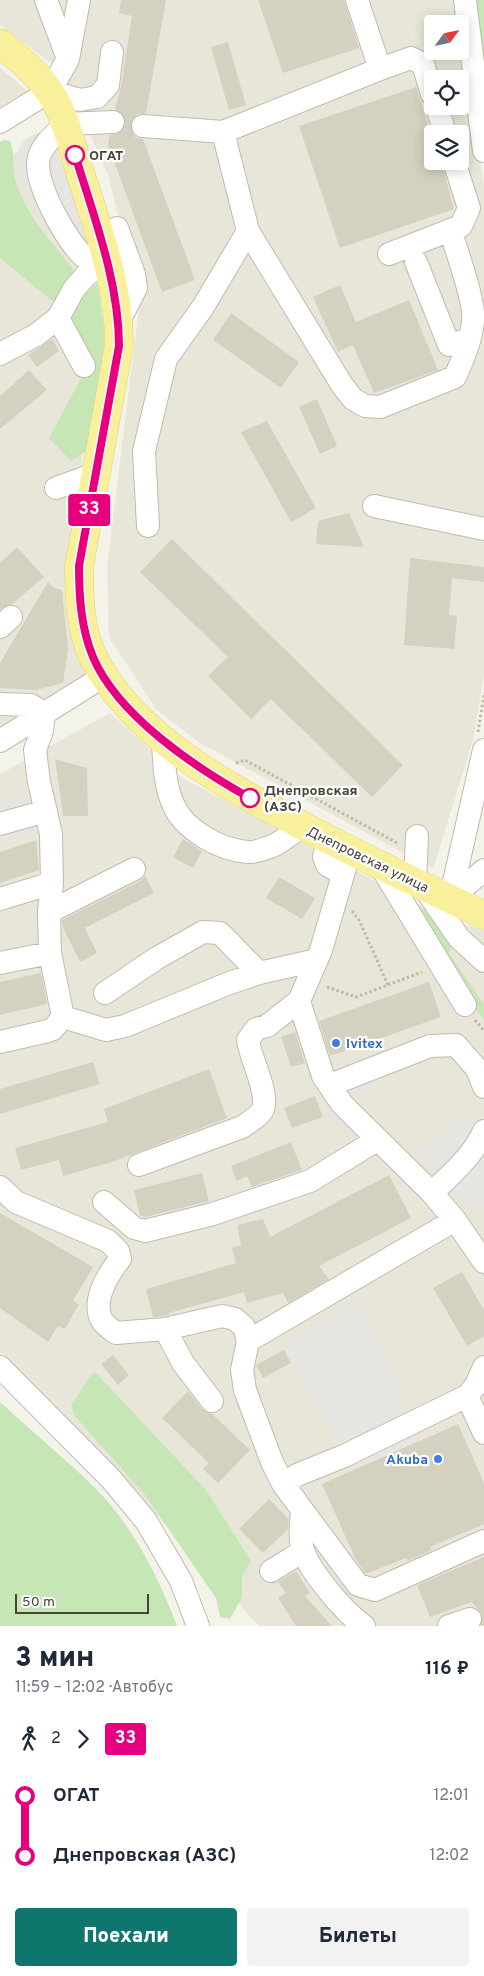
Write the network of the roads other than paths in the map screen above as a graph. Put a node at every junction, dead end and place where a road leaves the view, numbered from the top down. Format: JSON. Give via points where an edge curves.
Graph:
{"nodes":[{"id":1,"x":46,"y":0,"type":"edge"},
{"id":2,"x":79,"y":0,"type":"edge"},
{"id":3,"x":357,"y":0,"type":"edge"},
{"id":4,"x":465,"y":0,"type":"edge"},
{"id":5,"x":0,"y":43,"type":"edge"},
{"id":6,"x":112,"y":52,"type":"dead end"},
{"id":7,"x":68,"y":59,"type":"junction"},
{"id":8,"x":380,"y":69,"type":"junction"},
{"id":9,"x":425,"y":70,"type":"edge"},
{"id":10,"x":479,"y":81,"type":"edge"},
{"id":11,"x":50,"y":92,"type":"junction"},
{"id":12,"x":0,"y":122,"type":"edge"},
{"id":13,"x":112,"y":122,"type":"tunnel mouth"},
{"id":14,"x":65,"y":124,"type":"junction"},
{"id":15,"x":143,"y":126,"type":"tunnel mouth"},
{"id":16,"x":223,"y":132,"type":"junction"},
{"id":17,"x":484,"y":151,"type":"edge"},
{"id":18,"x":457,"y":170,"type":"edge"},
{"id":19,"x":117,"y":228,"type":"dead end"},
{"id":20,"x":450,"y":230,"type":"junction"},
{"id":21,"x":248,"y":231,"type":"junction"},
{"id":22,"x":388,"y":254,"type":"dead end"},
{"id":23,"x":106,"y":260,"type":"junction"},
{"id":24,"x":416,"y":262,"type":"dead end"},
{"id":25,"x":58,"y":318,"type":"junction"},
{"id":26,"x":119,"y":321,"type":"junction"},
{"id":27,"x":469,"y":339,"type":"junction"},
{"id":28,"x":0,"y":354,"type":"edge"},
{"id":29,"x":84,"y":366,"type":"dead end"},
{"id":30,"x":95,"y":474,"type":"junction"},
{"id":31,"x":56,"y":488,"type":"dead end"},
{"id":32,"x":374,"y":506,"type":"dead end"},
{"id":33,"x":148,"y":526,"type":"dead end"},
{"id":34,"x":484,"y":529,"type":"edge"},
{"id":35,"x":104,"y":676,"type":"junction"},
{"id":36,"x":2,"y":705,"type":"edge"},
{"id":37,"x":44,"y":713,"type":"junction"},
{"id":38,"x":163,"y":739,"type":"junction"},
{"id":39,"x":0,"y":741,"type":"edge"},
{"id":40,"x":480,"y":744,"type":"edge"},
{"id":41,"x":46,"y":811,"type":"junction"},
{"id":42,"x":0,"y":824,"type":"edge"},
{"id":43,"x":302,"y":826,"type":"junction"},
{"id":44,"x":416,"y":843,"type":"road end"},
{"id":45,"x":339,"y":864,"type":"junction"},
{"id":46,"x":380,"y":865,"type":"junction"},
{"id":47,"x":134,"y":869,"type":"dead end"},
{"id":48,"x":484,"y":870,"type":"edge"},
{"id":49,"x":52,"y":883,"type":"junction"},
{"id":50,"x":419,"y":884,"type":"junction"},
{"id":51,"x":450,"y":898,"type":"junction"},
{"id":52,"x":0,"y":899,"type":"edge"},
{"id":53,"x":49,"y":912,"type":"junction"},
{"id":54,"x":484,"y":915,"type":"edge"},
{"id":55,"x":50,"y":953,"type":"junction"},
{"id":56,"x":317,"y":960,"type":"junction"},
{"id":57,"x":484,"y":962,"type":"edge"},
{"id":58,"x":0,"y":963,"type":"edge"},
{"id":59,"x":259,"y":974,"type":"junction"},
{"id":60,"x":105,"y":993,"type":"dead end"},
{"id":61,"x":299,"y":1001,"type":"junction"},
{"id":62,"x":465,"y":1005,"type":"dead end"},
{"id":63,"x":63,"y":1018,"type":"junction"},
{"id":64,"x":0,"y":1042,"type":"edge"},
{"id":65,"x":330,"y":1085,"type":"junction"},
{"id":66,"x":484,"y":1087,"type":"edge"},
{"id":67,"x":484,"y":1131,"type":"edge"},
{"id":68,"x":377,"y":1140,"type":"junction"},
{"id":69,"x":139,"y":1165,"type":"dead end"},
{"id":70,"x":432,"y":1193,"type":"junction"},
{"id":71,"x":3,"y":1195,"type":"edge"},
{"id":72,"x":104,"y":1202,"type":"dead end"},
{"id":73,"x":455,"y":1220,"type":"junction"},
{"id":74,"x":484,"y":1262,"type":"edge"},
{"id":75,"x":165,"y":1330,"type":"junction"},
{"id":76,"x":248,"y":1341,"type":"junction"},
{"id":77,"x":484,"y":1366,"type":"edge"},
{"id":78,"x":0,"y":1367,"type":"edge"},
{"id":79,"x":467,"y":1396,"type":"junction"},
{"id":80,"x":212,"y":1401,"type":"dead end"},
{"id":81,"x":484,"y":1434,"type":"edge"},
{"id":82,"x":283,"y":1484,"type":"junction"},
{"id":83,"x":302,"y":1511,"type":"junction"},
{"id":84,"x":484,"y":1541,"type":"edge"},
{"id":85,"x":303,"y":1551,"type":"junction"},
{"id":86,"x":271,"y":1571,"type":"dead end"},
{"id":87,"x":198,"y":1626,"type":"edge"},
{"id":88,"x":364,"y":1626,"type":"edge"}],
"edges":[{"from":1,"to":7,"type":"street"},
{"from":2,"to":7,"type":"street"},
{"from":3,"to":8,"type":"street"},
{"from":4,"to":10,"type":"street"},
{"from":5,"to":11,"type":"main road","name":"Днепровская улица","via":[[32,70]]},
{"from":6,"to":11,"type":"street","via":[[108,85],[97,97],[80,100]]},
{"from":7,"to":11,"type":"street"},
{"from":8,"to":9,"type":"street","via":[[411,58],[423,64]]},
{"from":8,"to":16,"type":"street"},
{"from":10,"to":17,"type":"street"},
{"from":11,"to":12,"type":"street"},
{"from":11,"to":14,"type":"main road","name":"Днепровская улица"},
{"from":13,"to":14,"type":"street"},
{"from":14,"to":23,"type":"main road","name":"Днепровская улица"},
{"from":14,"to":23,"type":"street","via":[[45,144],[38,158],[40,183],[72,246],[82,256]]},
{"from":15,"to":16,"type":"street"},
{"from":16,"to":21,"type":"street"},
{"from":18,"to":20,"type":"street","via":[[470,208],[460,226]]},
{"from":19,"to":26,"type":"street","via":[[136,288]]},
{"from":20,"to":22,"type":"street"},
{"from":20,"to":27,"type":"street","via":[[474,319]]},
{"from":21,"to":27,"type":"street","via":[[342,385],[353,399],[365,406],[380,408],[455,377]]},
{"from":21,"to":33,"type":"street","via":[[203,307],[166,359],[144,451]]},
{"from":23,"to":25,"type":"street","via":[[74,289]]},
{"from":23,"to":26,"type":"main road","name":"Днепровская улица"},
{"from":24,"to":27,"type":"street","via":[[449,345]]},
{"from":25,"to":28,"type":"street","via":[[36,335]]},
{"from":25,"to":29,"type":"street"},
{"from":26,"to":30,"type":"main road","name":"Днепровская улица","via":[[119,346]]},
{"from":30,"to":31,"type":"street"},
{"from":30,"to":35,"type":"main road","name":"Днепровская улица","via":[[79,566],[79,600],[93,657]]},
{"from":32,"to":34,"type":"street"},
{"from":35,"to":37,"type":"street"},
{"from":35,"to":38,"type":"main road","name":"Днепровская улица","via":[[134,712]]},
{"from":36,"to":37,"type":"street","via":[[30,705]]},
{"from":37,"to":39,"type":"street"},
{"from":37,"to":41,"type":"street","via":[[35,750]]},
{"from":38,"to":43,"type":"main road","name":"Днепровская улица","via":[[227,786]]},
{"from":38,"to":43,"type":"street","via":[[164,772],[173,804],[192,828],[205,837],[249,853],[272,847]]},
{"from":40,"to":51,"type":"street"},
{"from":41,"to":42,"type":"street"},
{"from":41,"to":49,"type":"street","via":[[51,834]]},
{"from":43,"to":45,"type":"main road","name":"Днепровская улица"},
{"from":44,"to":50,"type":"street"},
{"from":45,"to":46,"type":"main road","name":"Днепровская улица"},
{"from":45,"to":56,"type":"street"},
{"from":46,"to":50,"type":"main road","name":"Днепровская улица"},
{"from":46,"to":62,"type":"street"},
{"from":47,"to":53,"type":"street"},
{"from":48,"to":51,"type":"street"},
{"from":49,"to":52,"type":"street"},
{"from":49,"to":53,"type":"street"},
{"from":50,"to":51,"type":"main road","name":"Днепровская улица"},
{"from":50,"to":57,"type":"street","via":[[459,938]]},
{"from":51,"to":54,"type":"main road","name":"Днепровская улица"},
{"from":53,"to":55,"type":"street"},
{"from":55,"to":58,"type":"street"},
{"from":55,"to":63,"type":"street"},
{"from":56,"to":59,"type":"street"},
{"from":56,"to":61,"type":"street"},
{"from":59,"to":60,"type":"street","via":[[220,933],[203,932]]},
{"from":59,"to":63,"type":"street","via":[[124,1026],[106,1030]]},
{"from":61,"to":65,"type":"street","via":[[323,1076]]},
{"from":61,"to":69,"type":"street","via":[[268,1026],[250,1034],[249,1051],[264,1098],[262,1109],[255,1118],[242,1127]]},
{"from":63,"to":64,"type":"street","via":[[48,1031]]},
{"from":65,"to":66,"type":"street","via":[[430,1046],[456,1045],[477,1069]]},
{"from":65,"to":68,"type":"street","via":[[342,1104]]},
{"from":67,"to":70,"type":"street","via":[[465,1161]]},
{"from":68,"to":70,"type":"street"},
{"from":68,"to":72,"type":"street","via":[[310,1181],[213,1214],[145,1231],[134,1228]]},
{"from":70,"to":73,"type":"street"},
{"from":71,"to":75,"type":"street","via":[[108,1241],[118,1251],[120,1259],[101,1291],[98,1309],[103,1322],[116,1333]]},
{"from":73,"to":74,"type":"street"},
{"from":73,"to":76,"type":"street"},
{"from":75,"to":76,"type":"street","via":[[222,1316],[235,1319],[244,1327]]},
{"from":75,"to":80,"type":"street","via":[[183,1364]]},
{"from":76,"to":82,"type":"street","via":[[242,1370],[245,1390]]},
{"from":77,"to":79,"type":"street"},
{"from":78,"to":87,"type":"street","via":[[111,1479],[146,1521],[181,1581]]},
{"from":79,"to":81,"type":"street"},
{"from":79,"to":82,"type":"street"},
{"from":82,"to":83,"type":"street"},
{"from":83,"to":84,"type":"street","via":[[358,1585],[375,1590]]},
{"from":83,"to":85,"type":"street"},
{"from":85,"to":86,"type":"street"},
{"from":85,"to":88,"type":"street","via":[[330,1594]]}]}
